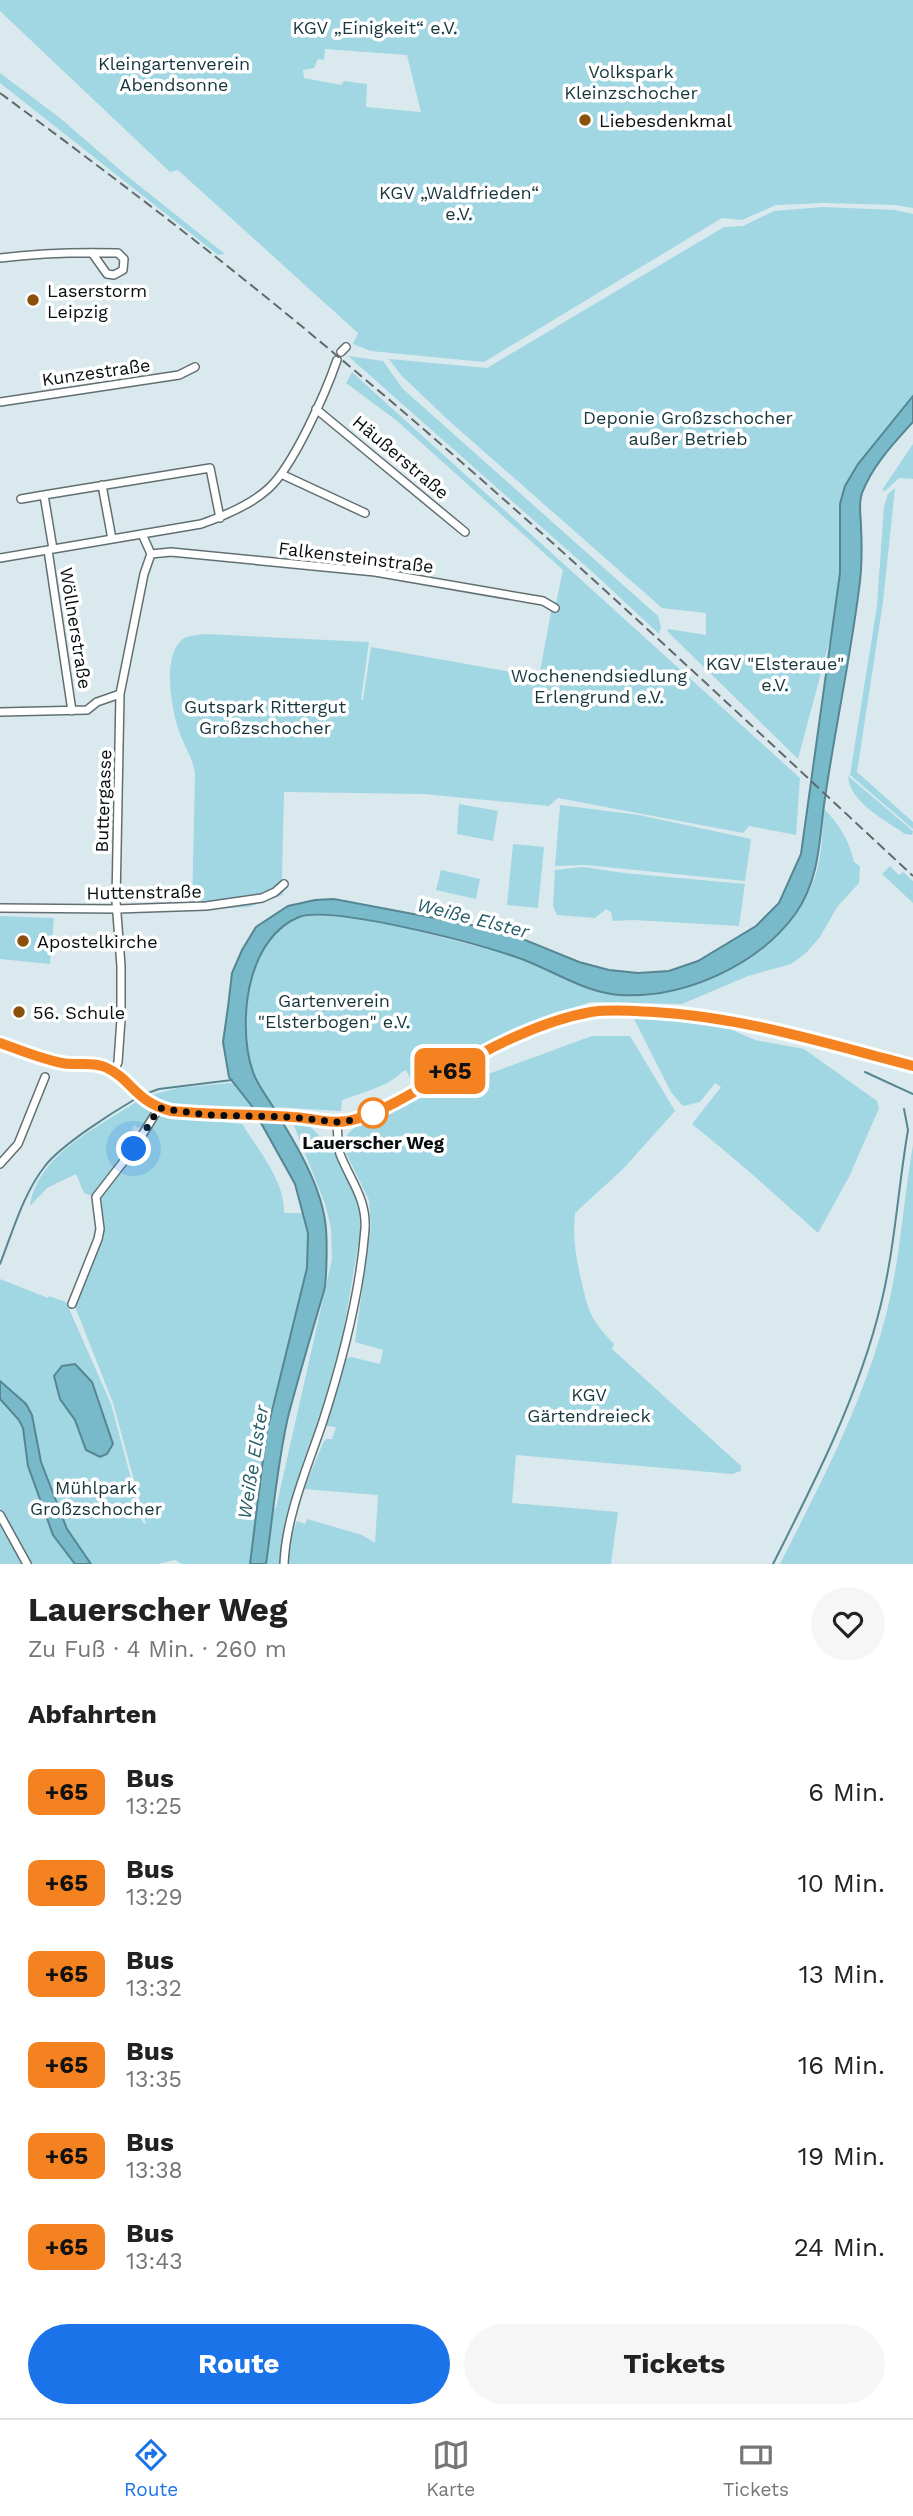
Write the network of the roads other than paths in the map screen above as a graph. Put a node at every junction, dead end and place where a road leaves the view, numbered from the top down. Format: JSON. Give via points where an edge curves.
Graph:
{"nodes":[{"id":1,"x":92,"y":253,"type":"junction"},
{"id":2,"x":0,"y":258,"type":"edge"},
{"id":3,"x":341,"y":353,"type":"dead end"},
{"id":4,"x":195,"y":367,"type":"dead end"},
{"id":5,"x":0,"y":402,"type":"edge"},
{"id":6,"x":316,"y":409,"type":"junction"},
{"id":7,"x":281,"y":474,"type":"junction"},
{"id":8,"x":102,"y":485,"type":"junction"},
{"id":9,"x":44,"y":495,"type":"junction"},
{"id":10,"x":21,"y":499,"type":"dead end"},
{"id":11,"x":365,"y":513,"type":"dead end"},
{"id":12,"x":219,"y":518,"type":"junction"},
{"id":13,"x":465,"y":532,"type":"dead end"},
{"id":14,"x":142,"y":534,"type":"junction"},
{"id":15,"x":112,"y":539,"type":"junction"},
{"id":16,"x":50,"y":550,"type":"junction"},
{"id":17,"x":150,"y":554,"type":"junction"},
{"id":18,"x":0,"y":558,"type":"edge"},
{"id":19,"x":555,"y":608,"type":"dead end"},
{"id":20,"x":120,"y":694,"type":"junction"},
{"id":21,"x":72,"y":711,"type":"junction"},
{"id":22,"x":0,"y":712,"type":"edge"},
{"id":23,"x":284,"y":884,"type":"dead end"},
{"id":24,"x":0,"y":908,"type":"edge"},
{"id":25,"x":117,"y":909,"type":"junction"},
{"id":26,"x":0,"y":1043,"type":"edge"},
{"id":27,"x":913,"y":1066,"type":"edge"},
{"id":28,"x":114,"y":1072,"type":"junction"},
{"id":29,"x":45,"y":1077,"type":"dead end"},
{"id":30,"x":154,"y":1106,"type":"junction"},
{"id":31,"x":337,"y":1122,"type":"junction"},
{"id":32,"x":0,"y":1164,"type":"edge"},
{"id":33,"x":72,"y":1304,"type":"dead end"},
{"id":34,"x":0,"y":1515,"type":"edge"},
{"id":35,"x":27,"y":1564,"type":"edge"},
{"id":36,"x":285,"y":1564,"type":"edge"}],
"edges":[{"from":1,"to":1,"type":"street","via":[[121,254],[123,270],[107,274]]},
{"from":1,"to":2,"type":"street"},
{"from":3,"to":6,"type":"street"},
{"from":4,"to":5,"type":"street","name":"Kunzestraße","via":[[179,375]]},
{"from":6,"to":7,"type":"street"},
{"from":6,"to":13,"type":"street","name":"Häußerstraße"},
{"from":7,"to":11,"type":"street"},
{"from":7,"to":12,"type":"street","via":[[257,498]]},
{"from":8,"to":9,"type":"street"},
{"from":8,"to":12,"type":"street","via":[[210,468]]},
{"from":8,"to":15,"type":"street"},
{"from":9,"to":10,"type":"street"},
{"from":9,"to":16,"type":"street","name":"Wöllnerstraße"},
{"from":12,"to":14,"type":"street"},
{"from":14,"to":15,"type":"street"},
{"from":14,"to":17,"type":"street"},
{"from":15,"to":16,"type":"street"},
{"from":16,"to":18,"type":"street"},
{"from":16,"to":21,"type":"street","name":"Wöllnerstraße"},
{"from":17,"to":19,"type":"street","name":"Falkensteinstraße","via":[[171,552],[375,572],[543,601]]},
{"from":17,"to":20,"type":"street","name":"Buttergasse"},
{"from":20,"to":21,"type":"street","via":[[87,710]]},
{"from":20,"to":25,"type":"street","name":"Buttergasse"},
{"from":21,"to":22,"type":"street"},
{"from":23,"to":25,"type":"street","name":"Huttenstraße","via":[[261,898],[232,904]]},
{"from":24,"to":25,"type":"street","name":"Huttenstraße"},
{"from":25,"to":28,"type":"street","name":"Buttergasse","via":[[121,1019]]},
{"from":26,"to":28,"type":"main road","via":[[63,1063],[98,1065]]},
{"from":27,"to":31,"type":"main road","via":[[726,1019],[606,1010],[538,1029],[466,1062],[396,1102]]},
{"from":28,"to":30,"type":"main road"},
{"from":29,"to":32,"type":"street","via":[[18,1144]]},
{"from":30,"to":31,"type":"main road","via":[[171,1111]]},
{"from":30,"to":33,"type":"street","via":[[134,1149],[96,1197],[98,1239]]},
{"from":31,"to":36,"type":"street","via":[[340,1153],[363,1203],[363,1244],[348,1327],[323,1423],[304,1469]]},
{"from":34,"to":35,"type":"street"}]}
